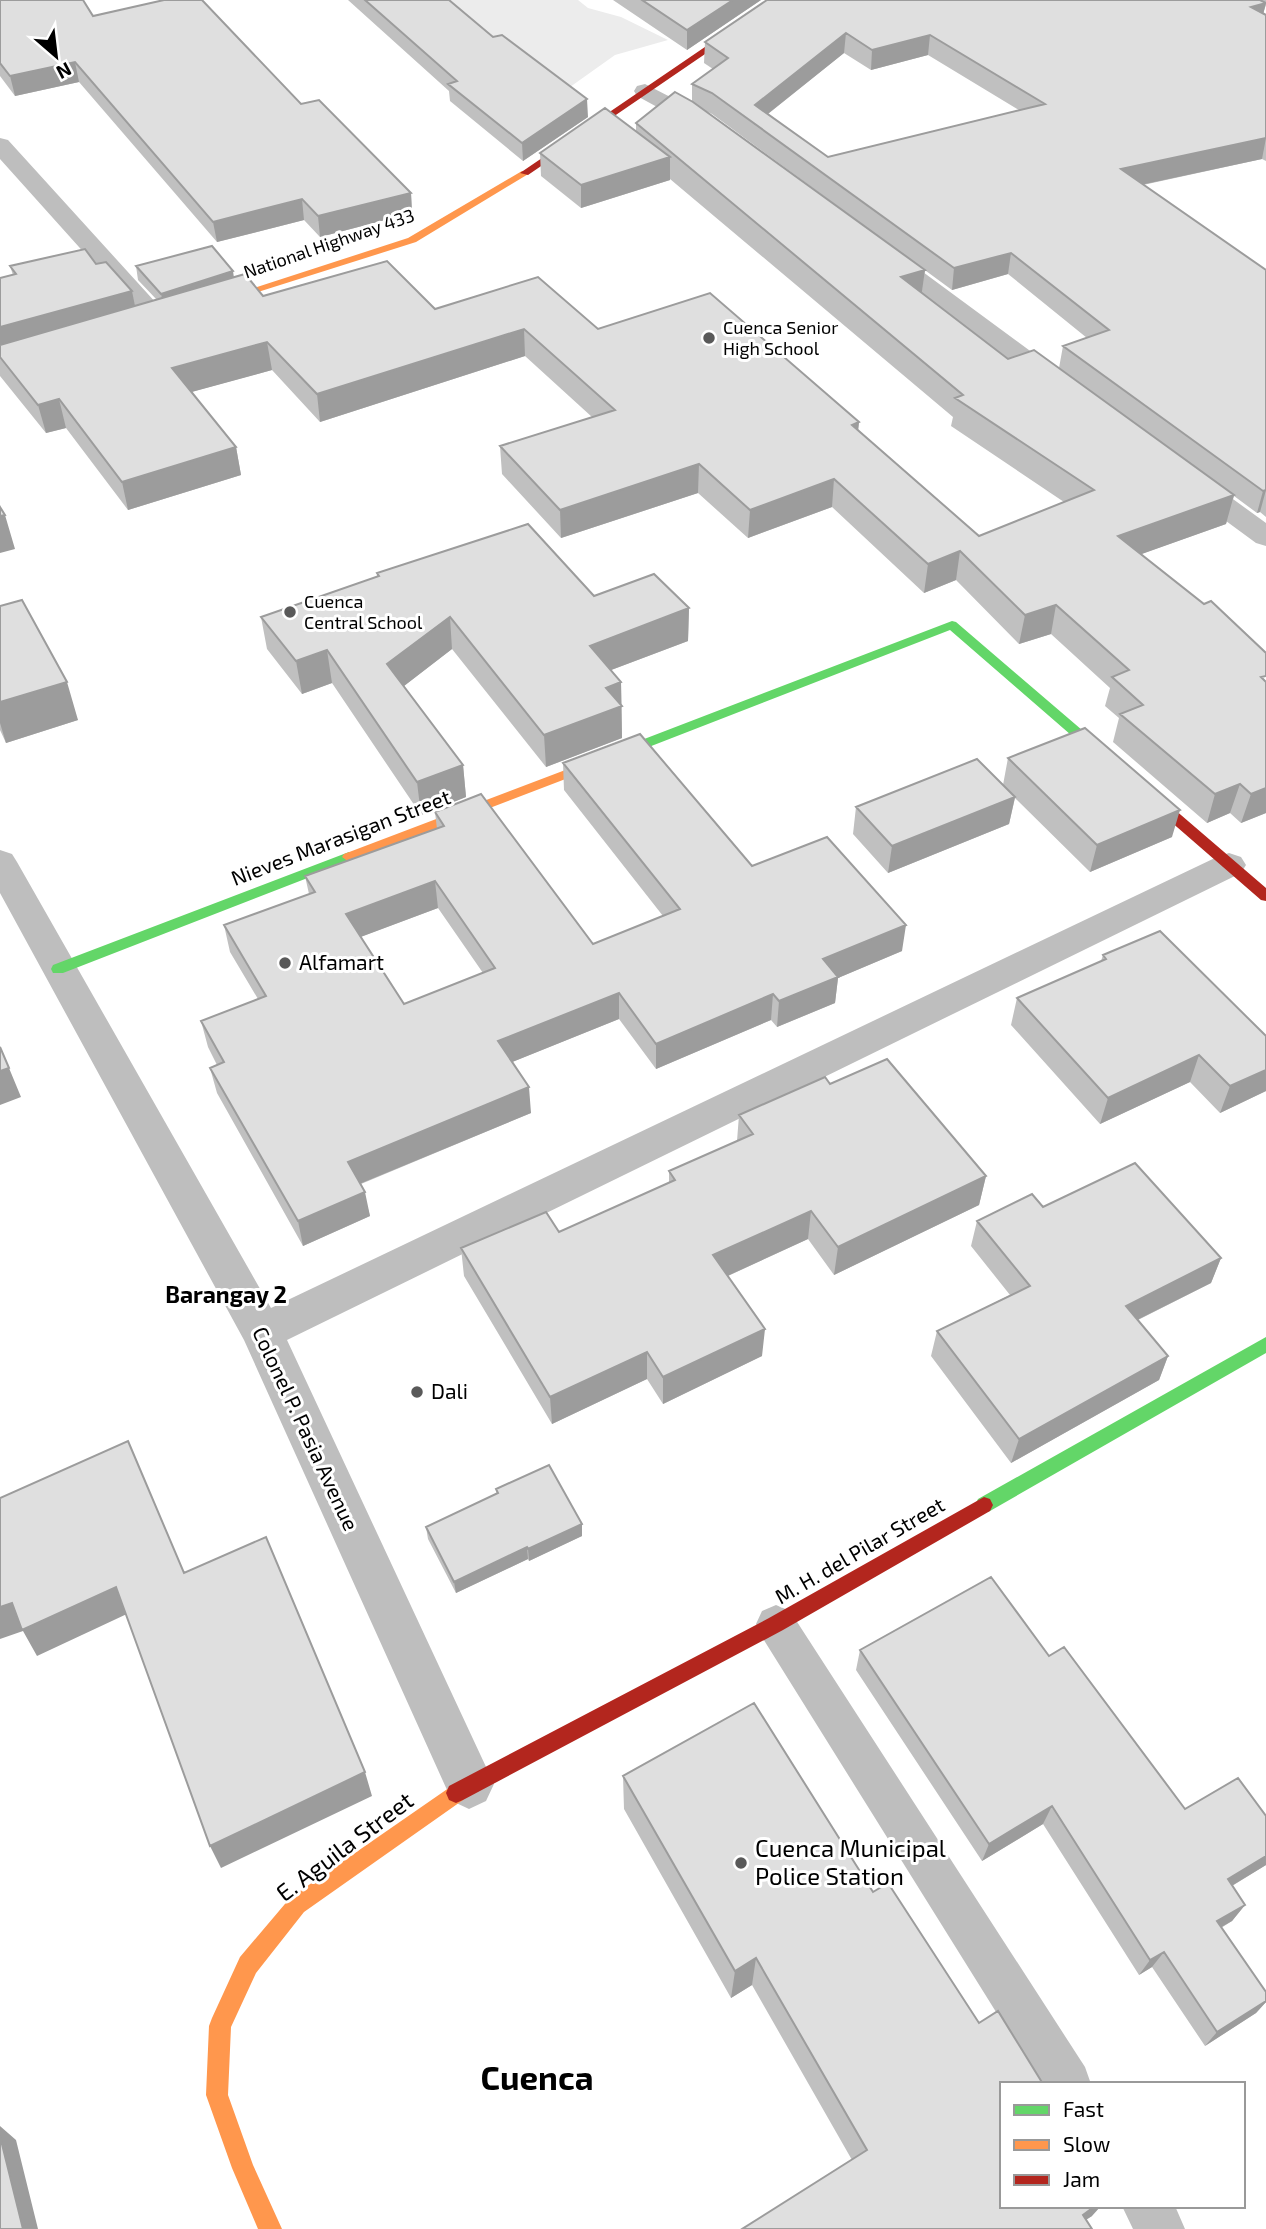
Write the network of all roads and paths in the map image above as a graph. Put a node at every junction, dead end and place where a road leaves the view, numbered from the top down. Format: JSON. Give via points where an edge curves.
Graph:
{"nodes":[{"id":1,"x":780,"y":0,"type":"edge"},
{"id":2,"x":645,"y":91,"type":"junction"},
{"id":3,"x":0,"y":145,"type":"edge"},
{"id":4,"x":736,"y":145,"type":"edge"},
{"id":5,"x":857,"y":235,"type":"edge"},
{"id":6,"x":197,"y":308,"type":"edge"},
{"id":7,"x":158,"y":320,"type":"edge"},
{"id":8,"x":1078,"y":398,"type":"edge"},
{"id":9,"x":1167,"y":464,"type":"edge"},
{"id":10,"x":1266,"y":537,"type":"edge"},
{"id":11,"x":0,"y":862,"type":"edge"},
{"id":12,"x":1229,"y":865,"type":"junction"},
{"id":13,"x":1266,"y":896,"type":"edge"},
{"id":14,"x":58,"y":969,"type":"junction"},
{"id":15,"x":262,"y":1332,"type":"junction"},
{"id":16,"x":1266,"y":1343,"type":"edge"},
{"id":17,"x":776,"y":1624,"type":"junction"},
{"id":18,"x":469,"y":1784,"type":"junction"},
{"id":19,"x":1067,"y":2082,"type":"edge"},
{"id":20,"x":1147,"y":2208,"type":"edge"},
{"id":21,"x":270,"y":2229,"type":"edge"},
{"id":22,"x":1161,"y":2229,"type":"edge"}],
"edges":[{"from":1,"to":2,"type":"street","name":"National Highway 433"},
{"from":2,"to":4,"type":"street"},
{"from":2,"to":6,"type":"street","name":"National Highway 433","via":[[502,189],[412,240]]},
{"from":3,"to":7,"type":"street"},
{"from":5,"to":8,"type":"street"},
{"from":9,"to":10,"type":"street"},
{"from":11,"to":14,"type":"street","name":"Colonel P. Pasia Avenue"},
{"from":12,"to":13,"type":"street"},
{"from":12,"to":14,"type":"street","name":"Nieves Marasigan Street","via":[[952,625]]},
{"from":12,"to":15,"type":"street"},
{"from":14,"to":15,"type":"street","name":"Colonel P. Pasia Avenue"},
{"from":15,"to":18,"type":"street","name":"Colonel P. Pasia Avenue"},
{"from":16,"to":17,"type":"street","name":"M. H. del Pilar Street"},
{"from":17,"to":18,"type":"street","name":"M. H. del Pilar Street"},
{"from":17,"to":19,"type":"lane"},
{"from":18,"to":21,"type":"street","name":"E. Aguila Street","via":[[297,1905],[248,1965],[220,2026],[217,2095]]},
{"from":20,"to":22,"type":"lane"}]}
